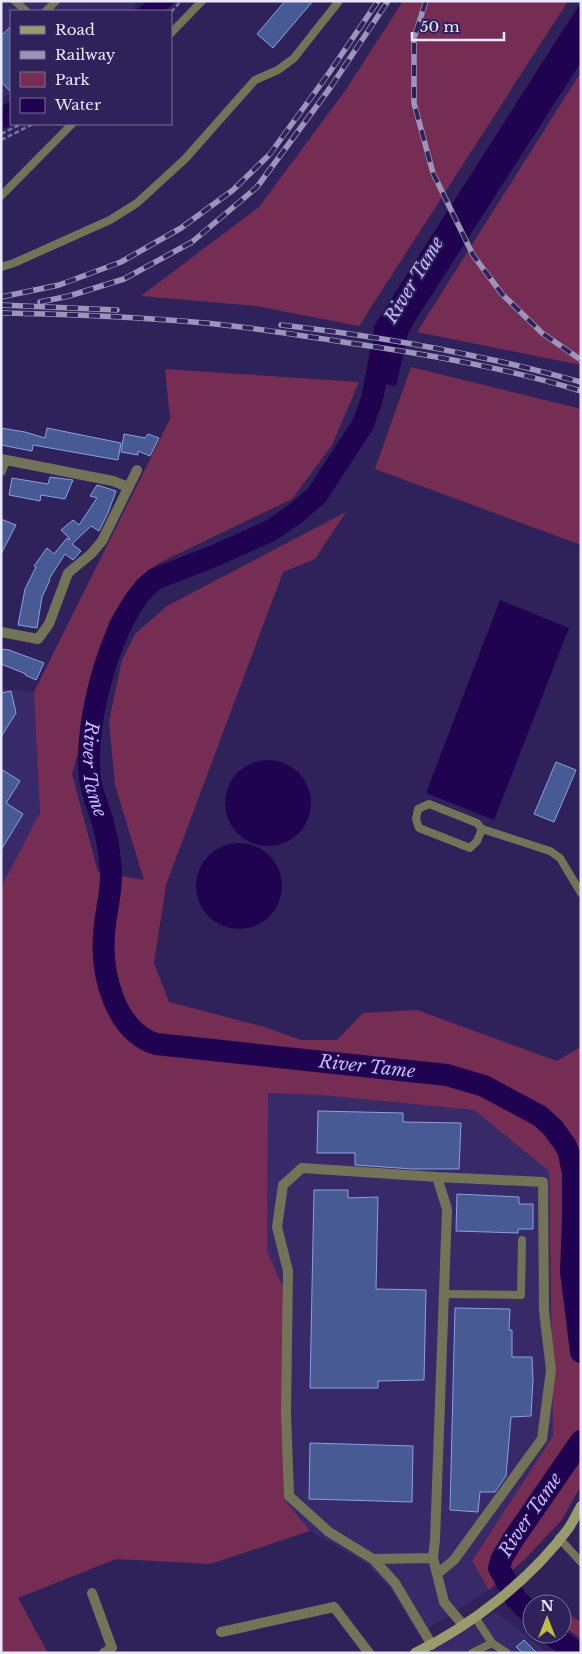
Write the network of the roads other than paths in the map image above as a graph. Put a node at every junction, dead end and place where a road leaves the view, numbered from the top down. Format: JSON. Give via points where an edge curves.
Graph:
{"nodes":[{"id":1,"x":15,"y":1,"type":"edge"},
{"id":2,"x":56,"y":1,"type":"edge"},
{"id":3,"x":202,"y":1,"type":"edge"},
{"id":4,"x":339,"y":1,"type":"edge"},
{"id":5,"x":25,"y":10,"type":"edge"},
{"id":6,"x":47,"y":10,"type":"edge"},
{"id":7,"x":172,"y":32,"type":"edge"},
{"id":8,"x":71,"y":125,"type":"edge"},
{"id":9,"x":1,"y":196,"type":"edge"},
{"id":10,"x":1,"y":267,"type":"edge"},
{"id":11,"x":3,"y":459,"type":"edge"},
{"id":12,"x":138,"y":470,"type":"dead end"},
{"id":13,"x":1,"y":471,"type":"edge"},
{"id":14,"x":128,"y":487,"type":"junction"},
{"id":15,"x":1,"y":632,"type":"edge"},
{"id":16,"x":482,"y":829,"type":"junction"},
{"id":17,"x":581,"y":893,"type":"edge"},
{"id":18,"x":437,"y":1177,"type":"junction"},
{"id":19,"x":522,"y":1240,"type":"dead end"},
{"id":20,"x":444,"y":1294,"type":"junction"},
{"id":21,"x":581,"y":1506,"type":"edge"},
{"id":22,"x":559,"y":1538,"type":"junction"},
{"id":23,"x":433,"y":1558,"type":"junction"},
{"id":24,"x":373,"y":1559,"type":"junction"},
{"id":25,"x":581,"y":1562,"type":"edge"},
{"id":26,"x":437,"y":1574,"type":"junction"},
{"id":27,"x":92,"y":1592,"type":"dead end"},
{"id":28,"x":476,"y":1617,"type":"junction"},
{"id":29,"x":463,"y":1625,"type":"junction"},
{"id":30,"x":222,"y":1632,"type":"dead end"},
{"id":31,"x":492,"y":1643,"type":"junction"},
{"id":32,"x":432,"y":1644,"type":"junction"},
{"id":33,"x":104,"y":1653,"type":"edge"},
{"id":34,"x":369,"y":1653,"type":"edge"},
{"id":35,"x":415,"y":1653,"type":"edge"},
{"id":36,"x":472,"y":1653,"type":"edge"},
{"id":37,"x":507,"y":1653,"type":"edge"}],
"edges":[{"from":1,"to":5,"type":"lane"},
{"from":2,"to":6,"type":"lane"},
{"from":3,"to":7,"type":"lane"},
{"from":4,"to":10,"type":"lane","via":[[294,58],[278,70],[255,80],[185,159],[137,203],[110,220]]},
{"from":8,"to":9,"type":"lane"},
{"from":11,"to":13,"type":"street"},
{"from":11,"to":14,"type":"street","via":[[113,481]]},
{"from":12,"to":14,"type":"street"},
{"from":14,"to":15,"type":"street","via":[[102,541],[68,573],[49,624],[38,639]]},
{"from":16,"to":16,"type":"lane","via":[[470,848],[419,828],[416,819],[418,809],[429,804],[477,823]]},
{"from":16,"to":17,"type":"lane","via":[[550,851],[560,858]]},
{"from":18,"to":20,"type":"street","via":[[447,1208]]},
{"from":18,"to":24,"type":"street","via":[[302,1168],[283,1186],[277,1227],[288,1271],[288,1496],[329,1532]]},
{"from":18,"to":26,"type":"street","via":[[543,1182],[544,1311],[551,1370],[542,1439],[454,1560]]},
{"from":19,"to":20,"type":"lane","via":[[521,1295]]},
{"from":20,"to":23,"type":"street"},
{"from":21,"to":22,"type":"main road"},
{"from":22,"to":25,"type":"lane"},
{"from":22,"to":28,"type":"main road","via":[[525,1578]]},
{"from":23,"to":24,"type":"street"},
{"from":23,"to":26,"type":"street"},
{"from":24,"to":32,"type":"street","via":[[395,1583]]},
{"from":26,"to":29,"type":"street","via":[[444,1602]]},
{"from":27,"to":33,"type":"street","via":[[112,1648]]},
{"from":28,"to":29,"type":"main road"},
{"from":28,"to":31,"type":"lane"},
{"from":29,"to":32,"type":"main road"},
{"from":30,"to":34,"type":"street","via":[[334,1607]]},
{"from":31,"to":36,"type":"lane"},
{"from":31,"to":37,"type":"lane"},
{"from":32,"to":35,"type":"main road"}]}
